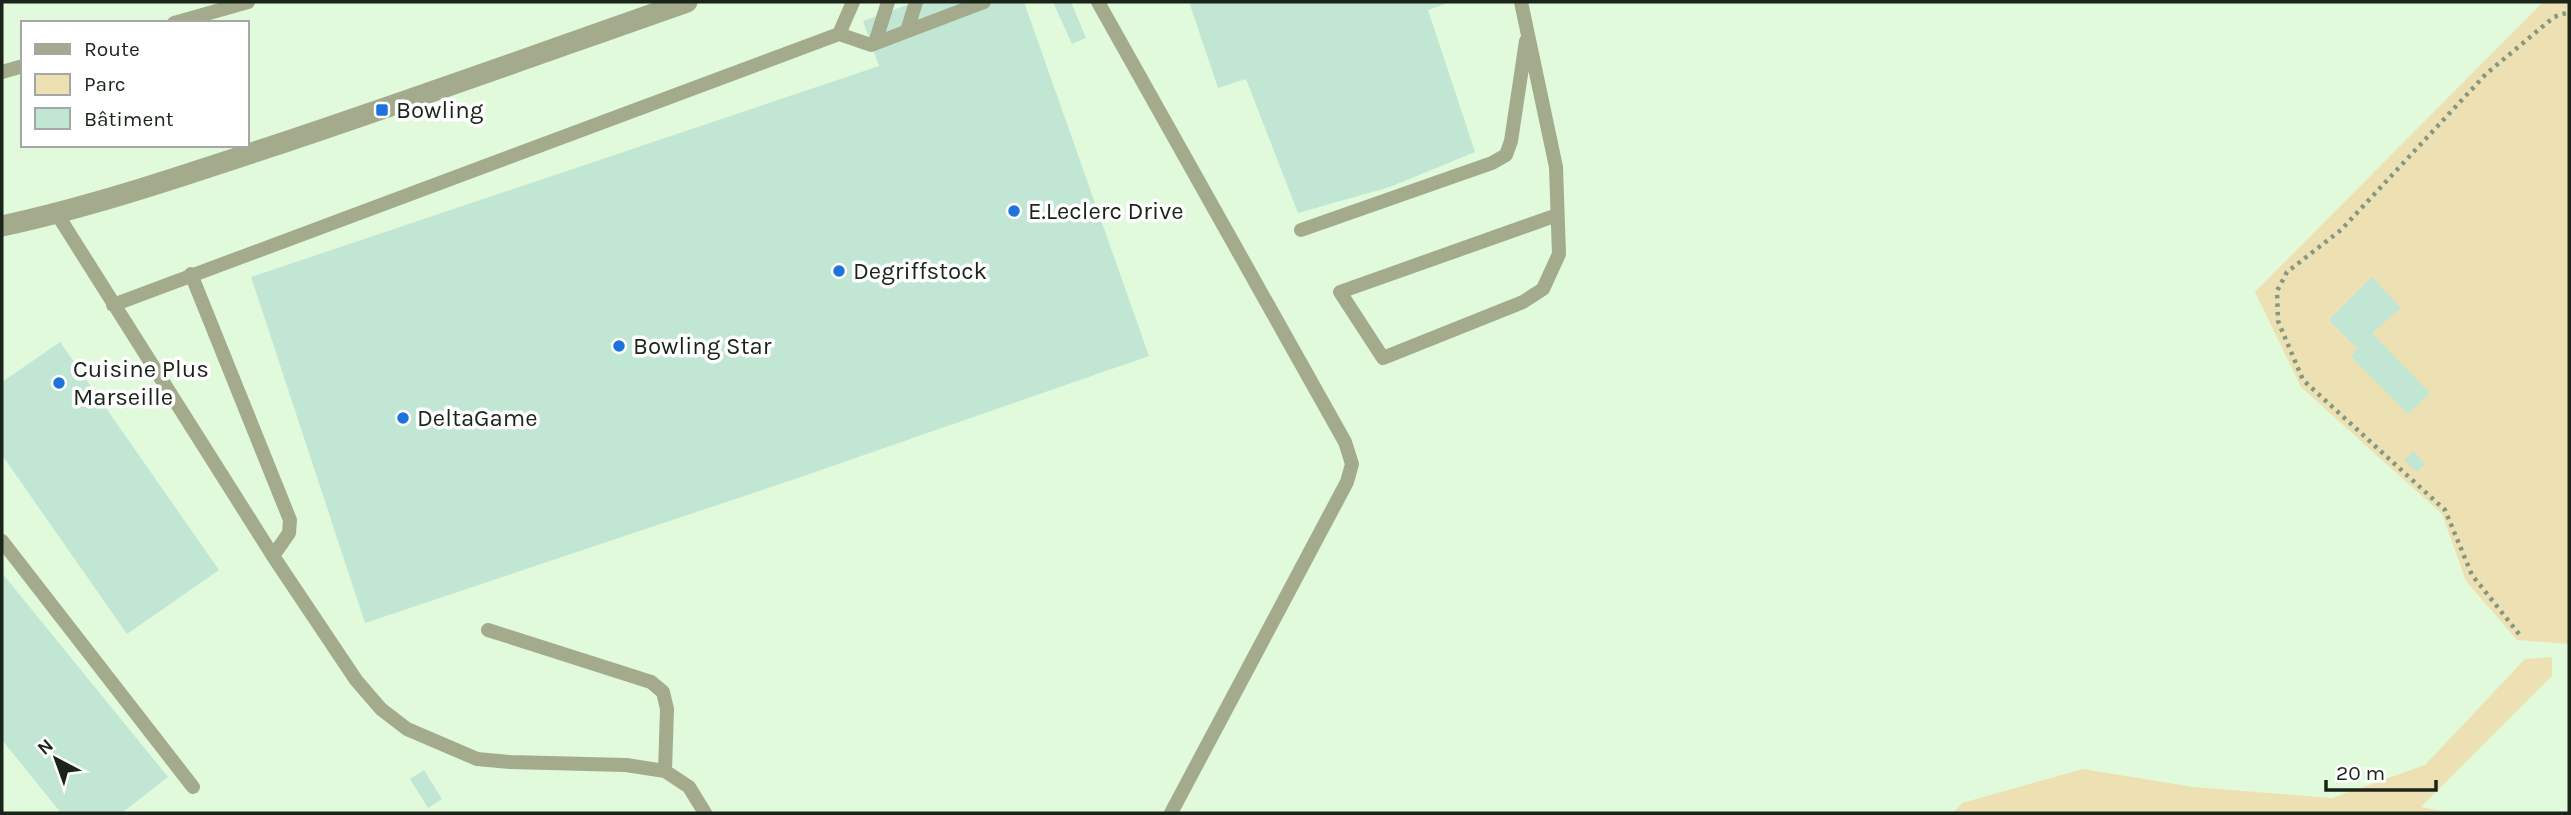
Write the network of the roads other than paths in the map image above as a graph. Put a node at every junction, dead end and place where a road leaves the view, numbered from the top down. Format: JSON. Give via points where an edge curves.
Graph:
{"nodes":[{"id":1,"x":248,"y":2,"type":"edge"},
{"id":2,"x":687,"y":2,"type":"edge"},
{"id":3,"x":853,"y":2,"type":"edge"},
{"id":4,"x":888,"y":2,"type":"edge"},
{"id":5,"x":916,"y":2,"type":"edge"},
{"id":6,"x":984,"y":2,"type":"edge"},
{"id":7,"x":1098,"y":2,"type":"edge"},
{"id":8,"x":1521,"y":2,"type":"edge"},
{"id":9,"x":949,"y":8,"type":"edge"},
{"id":10,"x":181,"y":21,"type":"edge"},
{"id":11,"x":1527,"y":29,"type":"junction"},
{"id":12,"x":907,"y":31,"type":"junction"},
{"id":13,"x":839,"y":34,"type":"junction"},
{"id":14,"x":875,"y":43,"type":"junction"},
{"id":15,"x":21,"y":67,"type":"edge"},
{"id":16,"x":2,"y":72,"type":"edge"},
{"id":17,"x":57,"y":214,"type":"junction"},
{"id":18,"x":1557,"y":215,"type":"junction"},
{"id":19,"x":2,"y":226,"type":"edge"},
{"id":20,"x":1301,"y":230,"type":"dead end"},
{"id":21,"x":191,"y":274,"type":"junction"},
{"id":22,"x":113,"y":305,"type":"junction"},
{"id":23,"x":2,"y":541,"type":"edge"},
{"id":24,"x":273,"y":556,"type":"junction"},
{"id":25,"x":488,"y":630,"type":"dead end"},
{"id":26,"x":665,"y":771,"type":"junction"},
{"id":27,"x":193,"y":787,"type":"dead end"},
{"id":28,"x":705,"y":813,"type":"edge"},
{"id":29,"x":1171,"y":813,"type":"edge"}],
"edges":[{"from":1,"to":10,"type":"lane"},
{"from":2,"to":17,"type":"street","via":[[382,110]]},
{"from":3,"to":13,"type":"lane"},
{"from":4,"to":14,"type":"lane"},
{"from":5,"to":12,"type":"lane"},
{"from":6,"to":9,"type":"lane"},
{"from":7,"to":29,"type":"lane","via":[[1306,368],[1352,464],[1347,482]]},
{"from":8,"to":11,"type":"lane"},
{"from":9,"to":12,"type":"lane"},
{"from":11,"to":18,"type":"lane","via":[[1556,167]]},
{"from":11,"to":20,"type":"lane","via":[[1506,155]]},
{"from":12,"to":14,"type":"lane"},
{"from":13,"to":14,"type":"lane"},
{"from":13,"to":21,"type":"lane"},
{"from":15,"to":16,"type":"lane"},
{"from":17,"to":19,"type":"street"},
{"from":17,"to":22,"type":"lane"},
{"from":18,"to":18,"type":"lane","via":[[1468,247],[1340,292],[1384,358],[1522,302],[1543,289],[1559,254]]},
{"from":21,"to":22,"type":"lane"},
{"from":21,"to":24,"type":"lane","via":[[290,520],[289,534]]},
{"from":22,"to":24,"type":"lane"},
{"from":23,"to":27,"type":"lane"},
{"from":24,"to":26,"type":"lane","via":[[356,680],[381,709],[407,729],[478,759]]},
{"from":25,"to":26,"type":"lane","via":[[651,682],[663,692],[667,709]]},
{"from":26,"to":28,"type":"lane","via":[[688,787]]}]}
